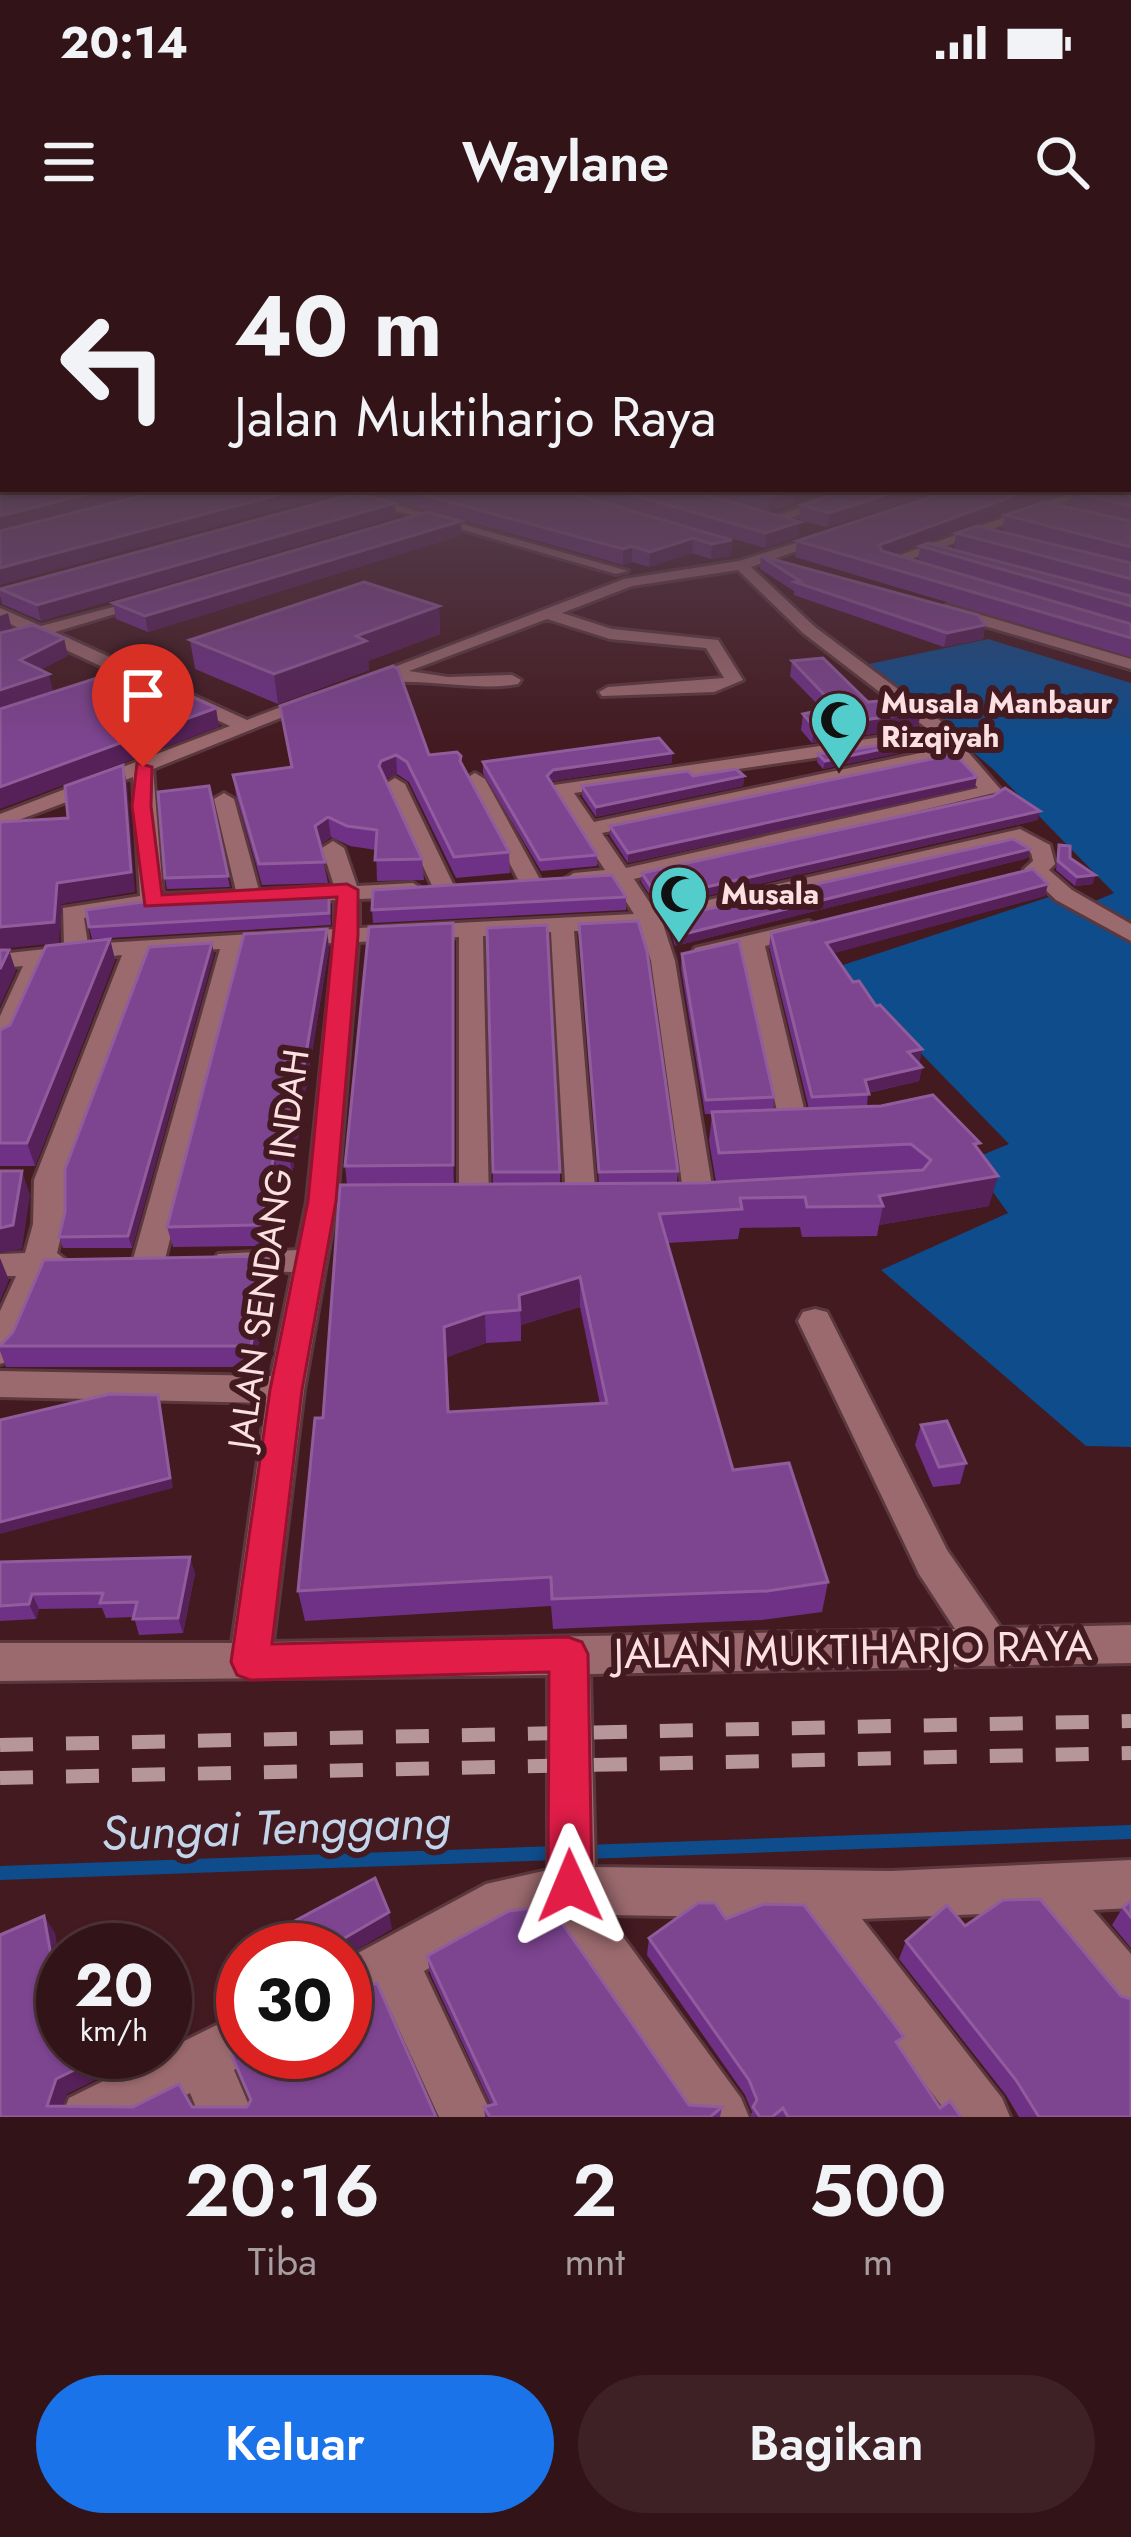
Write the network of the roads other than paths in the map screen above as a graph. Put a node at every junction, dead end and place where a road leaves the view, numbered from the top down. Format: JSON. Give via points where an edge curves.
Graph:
{"nodes":[{"id":1,"x":615,"y":570,"type":"edge"},
{"id":2,"x":699,"y":570,"type":"edge"},
{"id":3,"x":762,"y":570,"type":"edge"},
{"id":4,"x":914,"y":570,"type":"edge"},
{"id":5,"x":620,"y":571,"type":"dead end"},
{"id":6,"x":932,"y":575,"type":"edge"},
{"id":7,"x":176,"y":591,"type":"edge"},
{"id":8,"x":926,"y":604,"type":"edge"},
{"id":9,"x":0,"y":613,"type":"edge"},
{"id":10,"x":546,"y":614,"type":"junction"},
{"id":11,"x":590,"y":628,"type":"junction"},
{"id":12,"x":40,"y":631,"type":"junction"},
{"id":13,"x":0,"y":643,"type":"edge"},
{"id":14,"x":600,"y":655,"type":"dead end"},
{"id":15,"x":1131,"y":664,"type":"edge"},
{"id":16,"x":387,"y":673,"type":"junction"},
{"id":17,"x":134,"y":675,"type":"junction"},
{"id":18,"x":512,"y":680,"type":"dead end"},
{"id":19,"x":112,"y":682,"type":"edge"},
{"id":20,"x":608,"y":692,"type":"dead end"},
{"id":21,"x":247,"y":728,"type":"junction"},
{"id":22,"x":942,"y":734,"type":"junction"},
{"id":23,"x":958,"y":751,"type":"junction"},
{"id":24,"x":143,"y":767,"type":"junction"},
{"id":25,"x":475,"y":778,"type":"edge"},
{"id":26,"x":395,"y":784,"type":"dead end"},
{"id":27,"x":224,"y":800,"type":"dead end"},
{"id":28,"x":0,"y":821,"type":"edge"},
{"id":29,"x":587,"y":830,"type":"junction"},
{"id":30,"x":333,"y":848,"type":"dead end"},
{"id":31,"x":619,"y":876,"type":"junction"},
{"id":32,"x":347,"y":890,"type":"junction"},
{"id":33,"x":249,"y":897,"type":"junction"},
{"id":34,"x":152,"y":902,"type":"junction"},
{"id":35,"x":650,"y":920,"type":"junction"},
{"id":36,"x":830,"y":924,"type":"edge"},
{"id":37,"x":562,"y":926,"type":"junction"},
{"id":38,"x":471,"y":931,"type":"junction"},
{"id":39,"x":1131,"y":934,"type":"edge"},
{"id":40,"x":347,"y":935,"type":"junction"},
{"id":41,"x":234,"y":941,"type":"junction"},
{"id":42,"x":752,"y":942,"type":"junction"},
{"id":43,"x":137,"y":946,"type":"junction"},
{"id":44,"x":76,"y":952,"type":"junction"},
{"id":45,"x":39,"y":957,"type":"junction"},
{"id":46,"x":0,"y":961,"type":"edge"},
{"id":47,"x":663,"y":962,"type":"junction"},
{"id":48,"x":0,"y":1045,"type":"edge"},
{"id":49,"x":794,"y":1124,"type":"edge"},
{"id":50,"x":729,"y":1127,"type":"edge"},
{"id":51,"x":685,"y":1129,"type":"junction"},
{"id":52,"x":16,"y":1180,"type":"edge"},
{"id":53,"x":49,"y":1180,"type":"junction"},
{"id":54,"x":735,"y":1196,"type":"edge"},
{"id":55,"x":581,"y":1199,"type":"edge"},
{"id":56,"x":474,"y":1200,"type":"edge"},
{"id":57,"x":307,"y":1262,"type":"junction"},
{"id":58,"x":37,"y":1264,"type":"junction"},
{"id":59,"x":81,"y":1264,"type":"edge"},
{"id":60,"x":0,"y":1265,"type":"edge"},
{"id":61,"x":815,"y":1321,"type":"dead end"},
{"id":62,"x":0,"y":1351,"type":"edge"},
{"id":63,"x":0,"y":1384,"type":"edge"},
{"id":64,"x":286,"y":1390,"type":"junction"},
{"id":65,"x":1131,"y":1644,"type":"edge"},
{"id":66,"x":990,"y":1646,"type":"junction"},
{"id":67,"x":568,"y":1654,"type":"junction"},
{"id":68,"x":0,"y":1662,"type":"edge"},
{"id":69,"x":250,"y":1662,"type":"junction"},
{"id":70,"x":570,"y":1874,"type":"junction"},
{"id":71,"x":1131,"y":1884,"type":"edge"},
{"id":72,"x":1043,"y":1888,"type":"junction"},
{"id":73,"x":814,"y":1896,"type":"junction"},
{"id":74,"x":394,"y":1962,"type":"junction"},
{"id":75,"x":372,"y":1973,"type":"edge"},
{"id":76,"x":1131,"y":1992,"type":"edge"},
{"id":77,"x":216,"y":2053,"type":"edge"},
{"id":78,"x":225,"y":2079,"type":"edge"},
{"id":79,"x":88,"y":2117,"type":"edge"},
{"id":80,"x":227,"y":2117,"type":"edge"},
{"id":81,"x":466,"y":2117,"type":"edge"},
{"id":82,"x":722,"y":2117,"type":"edge"},
{"id":83,"x":983,"y":2117,"type":"edge"}],
"edges":[{"from":1,"to":5,"type":"street"},
{"from":2,"to":10,"type":"street","via":[[629,583]]},
{"from":3,"to":22,"type":"street","via":[[809,631]]},
{"from":4,"to":6,"type":"street"},
{"from":7,"to":12,"type":"street"},
{"from":8,"to":15,"type":"street"},
{"from":9,"to":12,"type":"street"},
{"from":10,"to":11,"type":"street"},
{"from":10,"to":16,"type":"street"},
{"from":11,"to":14,"type":"street"},
{"from":11,"to":20,"type":"street","via":[[712,644],[734,680]]},
{"from":12,"to":13,"type":"street"},
{"from":12,"to":17,"type":"street"},
{"from":16,"to":18,"type":"street"},
{"from":16,"to":21,"type":"street"},
{"from":17,"to":19,"type":"street"},
{"from":17,"to":21,"type":"street"},
{"from":21,"to":24,"type":"street"},
{"from":22,"to":23,"type":"street"},
{"from":22,"to":29,"type":"street","via":[[562,787]]},
{"from":23,"to":29,"type":"street"},
{"from":23,"to":31,"type":"street","via":[[989,782],[986,796]]},
{"from":24,"to":28,"type":"street"},
{"from":24,"to":34,"type":"street"},
{"from":25,"to":31,"type":"street","via":[[520,884]]},
{"from":26,"to":32,"type":"street","via":[[455,889]]},
{"from":27,"to":33,"type":"street"},
{"from":29,"to":31,"type":"street"},
{"from":30,"to":32,"type":"street","name":"JALAN SENDANG INDAH"},
{"from":31,"to":35,"type":"street"},
{"from":32,"to":33,"type":"street"},
{"from":32,"to":40,"type":"street","name":"JALAN SENDANG INDAH"},
{"from":33,"to":34,"type":"street"},
{"from":34,"to":44,"type":"street","via":[[71,913]]},
{"from":35,"to":37,"type":"street"},
{"from":35,"to":39,"type":"street","via":[[1020,835],[1042,850],[1043,864],[1025,872]]},
{"from":35,"to":47,"type":"street"},
{"from":36,"to":42,"type":"street"},
{"from":37,"to":38,"type":"street"},
{"from":37,"to":55,"type":"street"},
{"from":38,"to":40,"type":"street"},
{"from":38,"to":56,"type":"street"},
{"from":40,"to":41,"type":"street"},
{"from":40,"to":57,"type":"street","name":"JALAN SENDANG INDAH","via":[[333,1201]]},
{"from":41,"to":43,"type":"street"},
{"from":41,"to":57,"type":"street","via":[[159,1263]]},
{"from":42,"to":47,"type":"street"},
{"from":42,"to":49,"type":"street"},
{"from":43,"to":44,"type":"street"},
{"from":43,"to":53,"type":"street"},
{"from":44,"to":45,"type":"street"},
{"from":45,"to":46,"type":"street"},
{"from":45,"to":48,"type":"street"},
{"from":47,"to":51,"type":"street"},
{"from":50,"to":51,"type":"street"},
{"from":51,"to":54,"type":"street","via":[[687,1198]]},
{"from":52,"to":53,"type":"street"},
{"from":53,"to":58,"type":"street","via":[[54,1205]]},
{"from":57,"to":64,"type":"street","name":"JALAN SENDANG INDAH"},
{"from":58,"to":59,"type":"street"},
{"from":58,"to":60,"type":"street"},
{"from":58,"to":62,"type":"street"},
{"from":61,"to":66,"type":"street","via":[[933,1562]]},
{"from":63,"to":64,"type":"street"},
{"from":64,"to":69,"type":"street","name":"JALAN SENDANG INDAH"},
{"from":65,"to":66,"type":"street","name":"JALAN MUKTIHARJO RAYA"},
{"from":66,"to":67,"type":"street","name":"JALAN MUKTIHARJO RAYA"},
{"from":67,"to":69,"type":"street","name":"JALAN MUKTIHARJO RAYA"},
{"from":67,"to":70,"type":"street"},
{"from":68,"to":69,"type":"street","name":"JALAN MUKTIHARJO RAYA"},
{"from":70,"to":73,"type":"street"},
{"from":70,"to":74,"type":"street"},
{"from":70,"to":82,"type":"street","via":[[573,1910]]},
{"from":71,"to":72,"type":"street"},
{"from":72,"to":73,"type":"street"},
{"from":72,"to":76,"type":"street"},
{"from":73,"to":83,"type":"street"},
{"from":74,"to":75,"type":"street"},
{"from":74,"to":81,"type":"street"},
{"from":77,"to":79,"type":"street"},
{"from":78,"to":80,"type":"street"}]}
